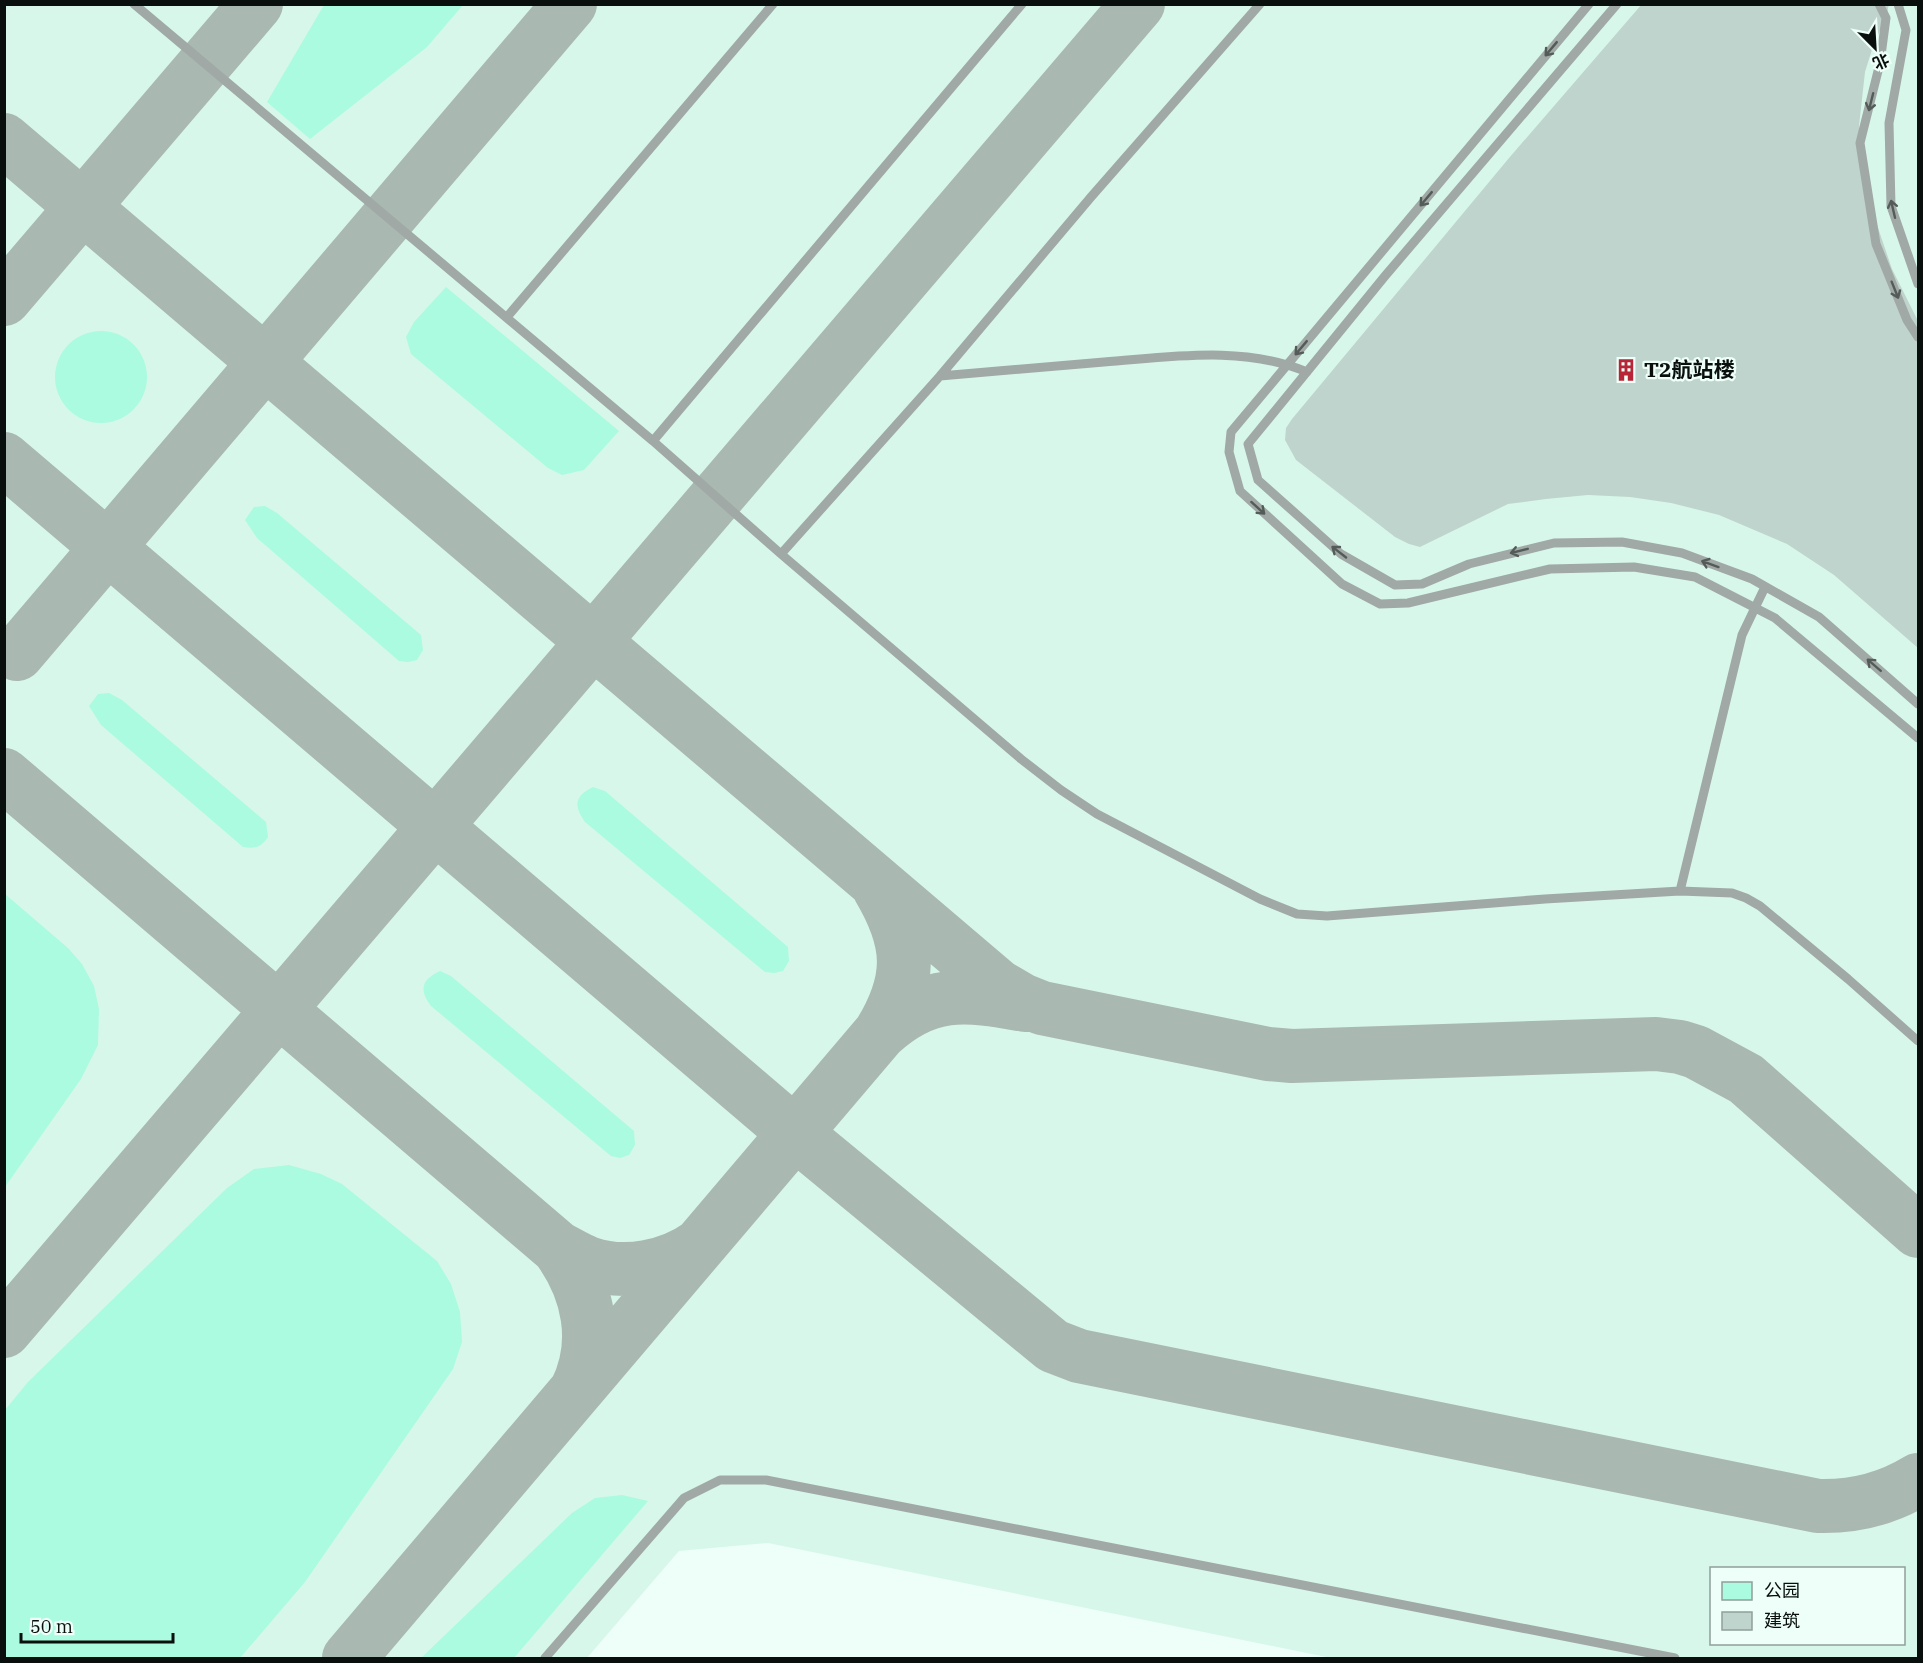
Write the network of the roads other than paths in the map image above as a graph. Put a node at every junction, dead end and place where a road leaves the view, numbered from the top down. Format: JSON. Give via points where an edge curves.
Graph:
{"nodes":[{"id":1,"x":134,"y":4,"type":"edge"},
{"id":2,"x":773,"y":4,"type":"edge"},
{"id":3,"x":1022,"y":4,"type":"edge"},
{"id":4,"x":1260,"y":4,"type":"edge"},
{"id":5,"x":1589,"y":4,"type":"edge"},
{"id":6,"x":1617,"y":4,"type":"edge"},
{"id":7,"x":1879,"y":4,"type":"edge"},
{"id":8,"x":1898,"y":4,"type":"edge"},
{"id":9,"x":1918,"y":284,"type":"edge"},
{"id":10,"x":507,"y":317,"type":"junction"},
{"id":11,"x":1918,"y":337,"type":"edge"},
{"id":12,"x":1288,"y":364,"type":"junction"},
{"id":13,"x":1307,"y":372,"type":"junction"},
{"id":14,"x":940,"y":376,"type":"junction"},
{"id":15,"x":653,"y":441,"type":"junction"},
{"id":16,"x":781,"y":554,"type":"junction"},
{"id":17,"x":1765,"y":586,"type":"junction"},
{"id":18,"x":1754,"y":607,"type":"junction"},
{"id":19,"x":1918,"y":704,"type":"edge"},
{"id":20,"x":1918,"y":738,"type":"edge"},
{"id":21,"x":1680,"y":891,"type":"junction"},
{"id":22,"x":1918,"y":1041,"type":"edge"},
{"id":23,"x":545,"y":1659,"type":"edge"},
{"id":24,"x":1675,"y":1659,"type":"edge"}],
"edges":[{"from":1,"to":10,"type":"lane"},
{"from":2,"to":10,"type":"lane"},
{"from":3,"to":15,"type":"lane"},
{"from":4,"to":14,"type":"lane"},
{"from":5,"to":12,"type":"lane","one_way":true},
{"from":6,"to":13,"type":"lane"},
{"from":7,"to":11,"type":"lane","one_way":true,"via":[[1886,18],[1885,29],[1860,143],[1876,244]]},
{"from":9,"to":8,"type":"lane","one_way":true,"via":[[1891,206],[1889,123],[1906,30]]},
{"from":10,"to":15,"type":"lane"},
{"from":12,"to":13,"type":"lane"},
{"from":12,"to":14,"type":"lane","via":[[1223,354]]},
{"from":12,"to":18,"type":"lane","one_way":true,"via":[[1231,432],[1229,452],[1240,491],[1342,584],[1380,604],[1408,603],[1550,569],[1634,567],[1695,577]]},
{"from":17,"to":13,"type":"lane","one_way":true,"via":[[1682,553],[1622,542],[1554,543],[1469,564],[1422,584],[1395,585],[1341,554],[1258,480],[1248,444]]},
{"from":14,"to":16,"type":"lane"},
{"from":15,"to":16,"type":"lane"},
{"from":16,"to":21,"type":"lane","via":[[1061,790],[1097,814],[1277,907],[1297,914],[1327,916]]},
{"from":17,"to":18,"type":"lane"},
{"from":19,"to":17,"type":"lane","one_way":true,"via":[[1818,617]]},
{"from":18,"to":20,"type":"lane","via":[[1775,618]]},
{"from":18,"to":21,"type":"lane","via":[[1742,635]]},
{"from":21,"to":22,"type":"lane","via":[[1732,893],[1760,906]]},
{"from":23,"to":24,"type":"lane","via":[[684,1498],[720,1480],[766,1480]]}]}
